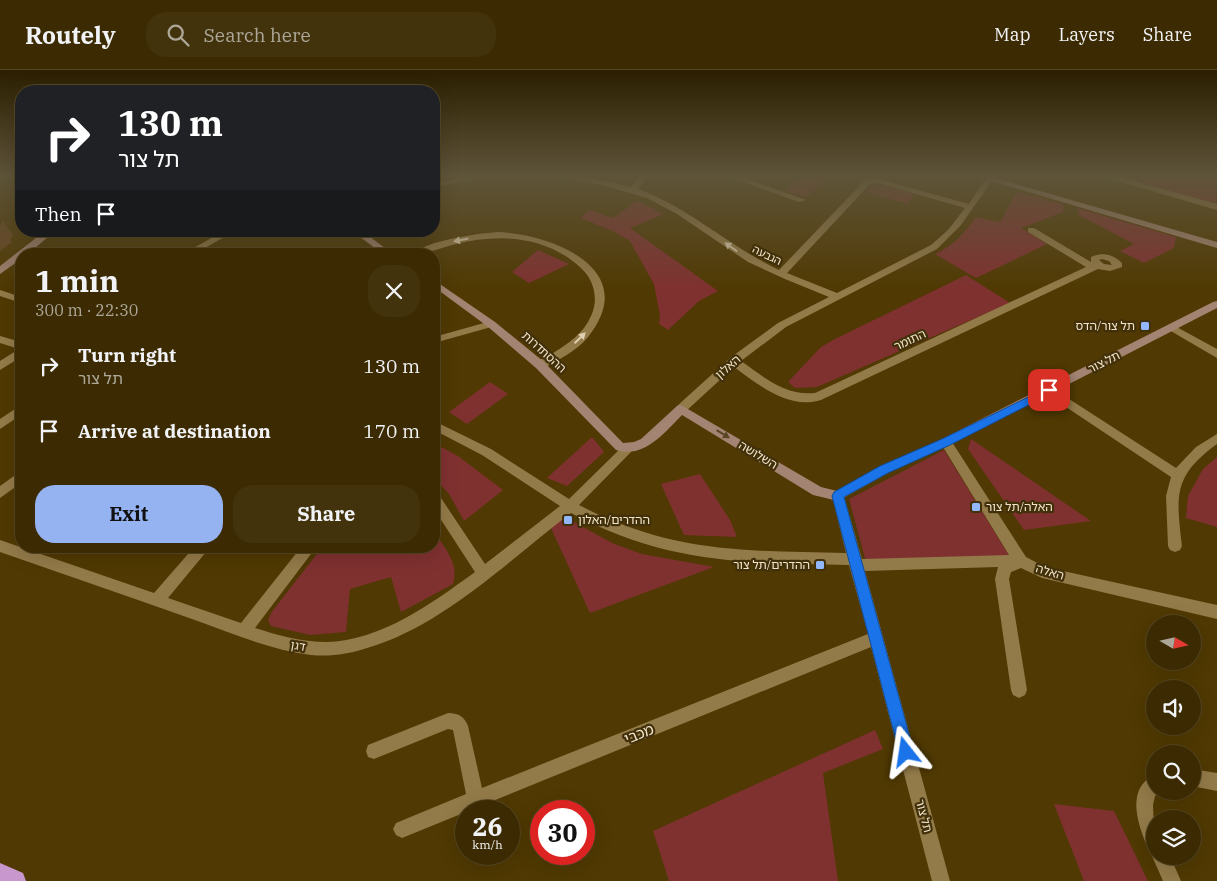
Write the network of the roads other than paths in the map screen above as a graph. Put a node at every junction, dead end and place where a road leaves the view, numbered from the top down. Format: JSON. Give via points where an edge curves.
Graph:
{"nodes":[{"id":1,"x":682,"y":213,"type":"edge"},
{"id":2,"x":838,"y":213,"type":"edge"},
{"id":3,"x":966,"y":213,"type":"edge"},
{"id":4,"x":1110,"y":213,"type":"edge"},
{"id":5,"x":1031,"y":230,"type":"dead end"},
{"id":6,"x":43,"y":237,"type":"edge"},
{"id":7,"x":220,"y":237,"type":"edge"},
{"id":8,"x":365,"y":237,"type":"edge"},
{"id":9,"x":1217,"y":245,"type":"edge"},
{"id":10,"x":30,"y":248,"type":"edge"},
{"id":11,"x":198,"y":248,"type":"edge"},
{"id":12,"x":380,"y":248,"type":"edge"},
{"id":13,"x":435,"y":248,"type":"edge"},
{"id":14,"x":15,"y":260,"type":"edge"},
{"id":15,"x":1,"y":271,"type":"edge"},
{"id":16,"x":780,"y":274,"type":"junction"},
{"id":17,"x":440,"y":287,"type":"edge"},
{"id":18,"x":2,"y":295,"type":"edge"},
{"id":19,"x":838,"y":296,"type":"junction"},
{"id":20,"x":15,"y":298,"type":"edge"},
{"id":21,"x":1217,"y":304,"type":"edge"},
{"id":22,"x":490,"y":324,"type":"junction"},
{"id":23,"x":1173,"y":328,"type":"junction"},
{"id":24,"x":440,"y":338,"type":"edge"},
{"id":25,"x":0,"y":339,"type":"edge"},
{"id":26,"x":15,"y":344,"type":"edge"},
{"id":27,"x":1217,"y":354,"type":"edge"},
{"id":28,"x":15,"y":356,"type":"edge"},
{"id":29,"x":734,"y":361,"type":"junction"},
{"id":30,"x":540,"y":365,"type":"junction"},
{"id":31,"x":0,"y":366,"type":"edge"},
{"id":32,"x":1049,"y":390,"type":"junction"},
{"id":33,"x":681,"y":409,"type":"junction"},
{"id":34,"x":15,"y":413,"type":"edge"},
{"id":35,"x":0,"y":425,"type":"edge"},
{"id":36,"x":440,"y":427,"type":"edge"},
{"id":37,"x":1217,"y":438,"type":"edge"},
{"id":38,"x":946,"y":442,"type":"junction"},
{"id":39,"x":627,"y":449,"type":"junction"},
{"id":40,"x":1177,"y":475,"type":"junction"},
{"id":41,"x":15,"y":481,"type":"edge"},
{"id":42,"x":0,"y":493,"type":"edge"},
{"id":43,"x":838,"y":496,"type":"junction"},
{"id":44,"x":570,"y":506,"type":"junction"},
{"id":45,"x":440,"y":508,"type":"edge"},
{"id":46,"x":0,"y":546,"type":"edge"},
{"id":47,"x":1175,"y":546,"type":"dead end"},
{"id":48,"x":15,"y":551,"type":"edge"},
{"id":49,"x":20,"y":553,"type":"edge"},
{"id":50,"x":198,"y":553,"type":"edge"},
{"id":51,"x":304,"y":553,"type":"edge"},
{"id":52,"x":1021,"y":561,"type":"junction"},
{"id":53,"x":856,"y":562,"type":"junction"},
{"id":54,"x":483,"y":573,"type":"junction"},
{"id":55,"x":156,"y":601,"type":"junction"},
{"id":56,"x":1217,"y":612,"type":"edge"},
{"id":57,"x":243,"y":631,"type":"junction"},
{"id":58,"x":876,"y":638,"type":"junction"},
{"id":59,"x":1019,"y":690,"type":"dead end"},
{"id":60,"x":374,"y":751,"type":"dead end"},
{"id":61,"x":1201,"y":779,"type":"edge"},
{"id":62,"x":1217,"y":782,"type":"edge"},
{"id":63,"x":1146,"y":798,"type":"edge"},
{"id":64,"x":476,"y":799,"type":"junction"},
{"id":65,"x":1146,"y":819,"type":"edge"},
{"id":66,"x":402,"y":829,"type":"dead end"},
{"id":67,"x":1165,"y":865,"type":"edge"},
{"id":68,"x":0,"y":874,"type":"edge"},
{"id":69,"x":15,"y":881,"type":"edge"},
{"id":70,"x":941,"y":881,"type":"edge"},
{"id":71,"x":1172,"y":881,"type":"edge"}],
"edges":[{"from":16,"to":1,"type":"street","name":"הגבעה","one_way":true,"via":[[740,254]]},
{"from":2,"to":16,"type":"street"},
{"from":3,"to":19,"type":"street","name":"האלון","via":[[934,247]]},
{"from":4,"to":9,"type":"street"},
{"from":5,"to":29,"type":"street","name":"התומר","via":[[1096,266],[817,397],[803,400],[784,395]]},
{"from":6,"to":10,"type":"street"},
{"from":7,"to":11,"type":"street"},
{"from":8,"to":12,"type":"street"},
{"from":30,"to":13,"type":"street","one_way":true,"via":[[574,344],[593,322],[598,310],[599,286],[583,263],[553,244],[508,235],[460,240]]},
{"from":14,"to":15,"type":"street"},
{"from":16,"to":19,"type":"street","name":"הגבעה"},
{"from":17,"to":22,"type":"street","name":"ההסתדרות"},
{"from":18,"to":20,"type":"street"},
{"from":19,"to":29,"type":"street","name":"האלון","via":[[782,325]]},
{"from":21,"to":23,"type":"street","name":"תל צור"},
{"from":22,"to":24,"type":"street"},
{"from":22,"to":30,"type":"street","name":"ההסתדרות"},
{"from":23,"to":27,"type":"street"},
{"from":23,"to":32,"type":"street","name":"תל צור"},
{"from":25,"to":26,"type":"street"},
{"from":28,"to":31,"type":"street"},
{"from":29,"to":33,"type":"street","name":"האלון"},
{"from":30,"to":39,"type":"street","name":"ההסתדרות","via":[[611,439]]},
{"from":32,"to":38,"type":"street","name":"תל צור"},
{"from":32,"to":40,"type":"street"},
{"from":33,"to":39,"type":"street","name":"האלון","via":[[641,445]]},
{"from":33,"to":43,"type":"street","name":"השלושה","one_way":true,"via":[[818,491]]},
{"from":34,"to":35,"type":"street"},
{"from":36,"to":44,"type":"street","via":[[481,449]]},
{"from":37,"to":40,"type":"street","via":[[1194,454]]},
{"from":38,"to":43,"type":"street","name":"תל צור","via":[[884,470]]},
{"from":38,"to":52,"type":"street","name":"האלה"},
{"from":39,"to":44,"type":"street","name":"דגן"},
{"from":40,"to":47,"type":"street","via":[[1172,488],[1171,508]]},
{"from":41,"to":42,"type":"street"},
{"from":43,"to":53,"type":"street","name":"תל צור"},
{"from":44,"to":53,"type":"street","via":[[604,524],[675,547],[733,556]]},
{"from":44,"to":54,"type":"street","name":"דגן"},
{"from":45,"to":54,"type":"street"},
{"from":46,"to":48,"type":"street","name":"דגן"},
{"from":49,"to":55,"type":"street","name":"דגן"},
{"from":50,"to":55,"type":"street"},
{"from":51,"to":57,"type":"street"},
{"from":52,"to":53,"type":"street"},
{"from":52,"to":56,"type":"street","name":"האלה","via":[[1042,572]]},
{"from":52,"to":59,"type":"street","via":[[1004,568],[1002,579]]},
{"from":53,"to":58,"type":"street","name":"תל צור"},
{"from":54,"to":57,"type":"street","name":"דגן","via":[[407,624],[378,638],[337,648],[304,648]]},
{"from":55,"to":57,"type":"street","name":"דגן"},
{"from":58,"to":64,"type":"street","name":"מכבי"},
{"from":58,"to":70,"type":"street","name":"תל צור"},
{"from":60,"to":64,"type":"street","via":[[448,721],[455,722],[460,726]]},
{"from":61,"to":62,"type":"street"},
{"from":63,"to":65,"type":"street"},
{"from":64,"to":66,"type":"street","name":"מכבי"},
{"from":67,"to":71,"type":"street"},
{"from":68,"to":69,"type":"highway"}]}
